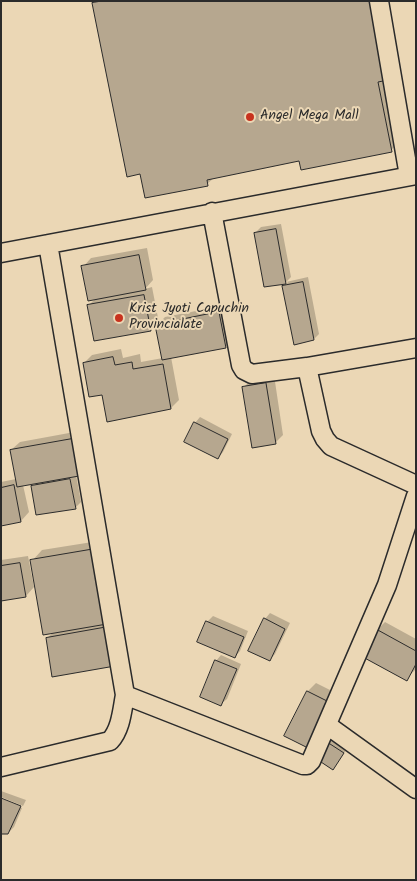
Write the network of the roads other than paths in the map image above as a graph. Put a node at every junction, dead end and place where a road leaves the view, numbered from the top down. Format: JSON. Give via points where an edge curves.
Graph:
{"nodes":[{"id":1,"x":379,"y":1,"type":"edge"},
{"id":2,"x":413,"y":176,"type":"edge"},
{"id":3,"x":212,"y":212,"type":"junction"},
{"id":4,"x":48,"y":244,"type":"junction"},
{"id":5,"x":1,"y":253,"type":"edge"},
{"id":6,"x":416,"y":348,"type":"edge"},
{"id":7,"x":307,"y":368,"type":"junction"},
{"id":8,"x":416,"y":485,"type":"edge"},
{"id":9,"x":416,"y":496,"type":"edge"},
{"id":10,"x":125,"y":695,"type":"junction"},
{"id":11,"x":327,"y":725,"type":"junction"},
{"id":12,"x":1,"y":768,"type":"edge"},
{"id":13,"x":416,"y":789,"type":"edge"}],
"edges":[{"from":1,"to":2,"type":"street"},
{"from":2,"to":3,"type":"street"},
{"from":3,"to":4,"type":"street"},
{"from":3,"to":7,"type":"street","via":[[244,370],[252,374]]},
{"from":4,"to":5,"type":"street"},
{"from":4,"to":10,"type":"street"},
{"from":6,"to":7,"type":"street"},
{"from":7,"to":8,"type":"street","via":[[324,439],[331,446]]},
{"from":9,"to":11,"type":"street","via":[[387,585]]},
{"from":10,"to":11,"type":"street","via":[[303,765],[311,761]]},
{"from":10,"to":12,"type":"street","via":[[119,727],[110,740]]},
{"from":11,"to":13,"type":"street"}]}
